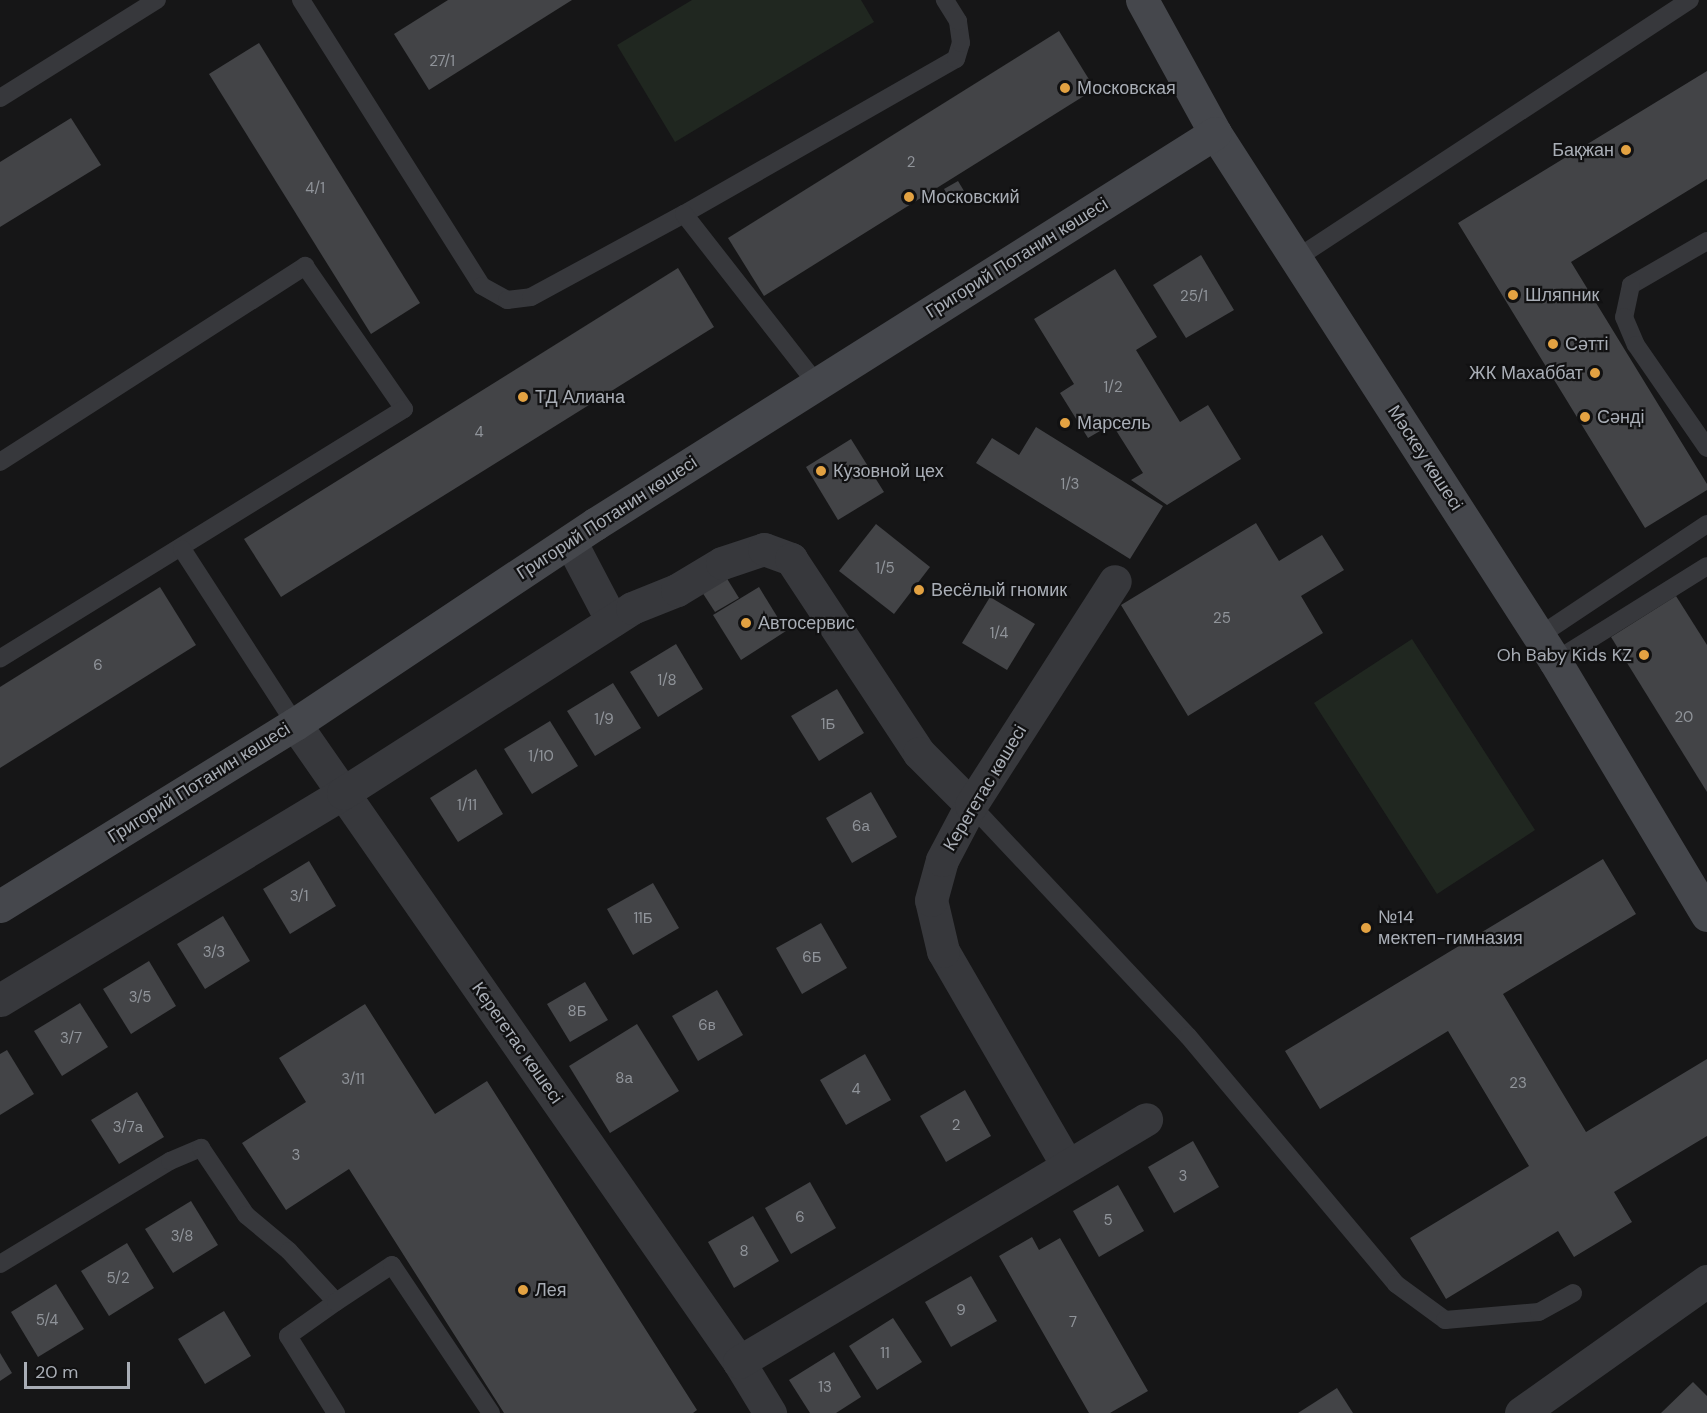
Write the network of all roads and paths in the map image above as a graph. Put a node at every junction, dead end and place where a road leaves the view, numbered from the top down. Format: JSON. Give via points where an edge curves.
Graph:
{"nodes":[{"id":1,"x":158,"y":0,"type":"edge"},
{"id":2,"x":301,"y":0,"type":"edge"},
{"id":3,"x":945,"y":0,"type":"edge"},
{"id":4,"x":1142,"y":0,"type":"edge"},
{"id":5,"x":1690,"y":0,"type":"edge"},
{"id":6,"x":0,"y":98,"type":"edge"},
{"id":7,"x":1215,"y":133,"type":"junction"},
{"id":8,"x":684,"y":214,"type":"junction"},
{"id":9,"x":1707,"y":241,"type":"edge"},
{"id":10,"x":1297,"y":258,"type":"junction"},
{"id":11,"x":816,"y":384,"type":"junction"},
{"id":12,"x":1707,"y":448,"type":"edge"},
{"id":13,"x":0,"y":462,"type":"edge"},
{"id":14,"x":1707,"y":524,"type":"edge"},
{"id":15,"x":570,"y":541,"type":"junction"},
{"id":16,"x":182,"y":549,"type":"junction"},
{"id":17,"x":1707,"y":566,"type":"edge"},
{"id":18,"x":1115,"y":581,"type":"dead end"},
{"id":19,"x":612,"y":621,"type":"junction"},
{"id":20,"x":1547,"y":648,"type":"junction"},
{"id":21,"x":0,"y":659,"type":"edge"},
{"id":22,"x":295,"y":724,"type":"junction"},
{"id":23,"x":343,"y":793,"type":"junction"},
{"id":24,"x":971,"y":806,"type":"junction"},
{"id":25,"x":0,"y":906,"type":"edge"},
{"id":26,"x":1707,"y":915,"type":"edge"},
{"id":27,"x":0,"y":1000,"type":"edge"},
{"id":28,"x":1146,"y":1119,"type":"dead end"},
{"id":29,"x":1067,"y":1165,"type":"junction"},
{"id":30,"x":0,"y":1264,"type":"edge"},
{"id":31,"x":1707,"y":1281,"type":"edge"},
{"id":32,"x":1573,"y":1293,"type":"dead end"},
{"id":33,"x":336,"y":1302,"type":"junction"},
{"id":34,"x":738,"y":1362,"type":"junction"},
{"id":35,"x":336,"y":1413,"type":"edge"},
{"id":36,"x":491,"y":1413,"type":"edge"},
{"id":37,"x":770,"y":1413,"type":"edge"},
{"id":38,"x":1521,"y":1413,"type":"edge"}],
"edges":[{"from":1,"to":6,"type":"lane"},
{"from":2,"to":8,"type":"lane","via":[[482,286],[490,291],[507,300],[531,297]]},
{"from":3,"to":8,"type":"lane","via":[[958,21],[961,43],[957,59]]},
{"from":4,"to":7,"type":"street","name":"Мәскеу көшесі"},
{"from":5,"to":10,"type":"lane"},
{"from":7,"to":10,"type":"street","name":"Мәскеу көшесі"},
{"from":7,"to":11,"type":"street","name":"Григорий Потанин көшесі"},
{"from":8,"to":11,"type":"lane"},
{"from":9,"to":12,"type":"lane","via":[[1631,285],[1624,317],[1636,345]]},
{"from":10,"to":20,"type":"street","name":"Мәскеу көшесі"},
{"from":11,"to":15,"type":"street","name":"Григорий Потанин көшесі"},
{"from":13,"to":16,"type":"lane","via":[[305,266],[404,409]]},
{"from":14,"to":20,"type":"lane"},
{"from":15,"to":19,"type":"street"},
{"from":15,"to":22,"type":"street","name":"Григорий Потанин көшесі"},
{"from":16,"to":21,"type":"lane"},
{"from":16,"to":22,"type":"lane"},
{"from":17,"to":20,"type":"lane"},
{"from":18,"to":24,"type":"street","name":"Керегетас көшесі"},
{"from":19,"to":23,"type":"street"},
{"from":19,"to":24,"type":"street","via":[[632,608],[677,590],[722,562],[764,549],[791,559],[919,753]]},
{"from":20,"to":26,"type":"street","name":"Мәскеу көшесі"},
{"from":22,"to":23,"type":"street","name":"Керегетас көшесі"},
{"from":22,"to":25,"type":"street","name":"Григорий Потанин көшесі"},
{"from":23,"to":27,"type":"street"},
{"from":23,"to":34,"type":"street","name":"Керегетас көшесі"},
{"from":24,"to":29,"type":"street","name":"Керегетас көшесі","via":[[942,860],[931,900],[943,951]]},
{"from":24,"to":32,"type":"lane","via":[[1188,1036],[1396,1284],[1445,1320],[1539,1312]]},
{"from":28,"to":29,"type":"street"},
{"from":29,"to":34,"type":"street"},
{"from":30,"to":33,"type":"lane","via":[[170,1161],[201,1148],[246,1215],[290,1251]]},
{"from":31,"to":38,"type":"street"},
{"from":33,"to":35,"type":"lane","via":[[288,1336]]},
{"from":33,"to":36,"type":"lane","via":[[392,1265]]},
{"from":34,"to":37,"type":"street","name":"Керегетас көшесі"}]}
